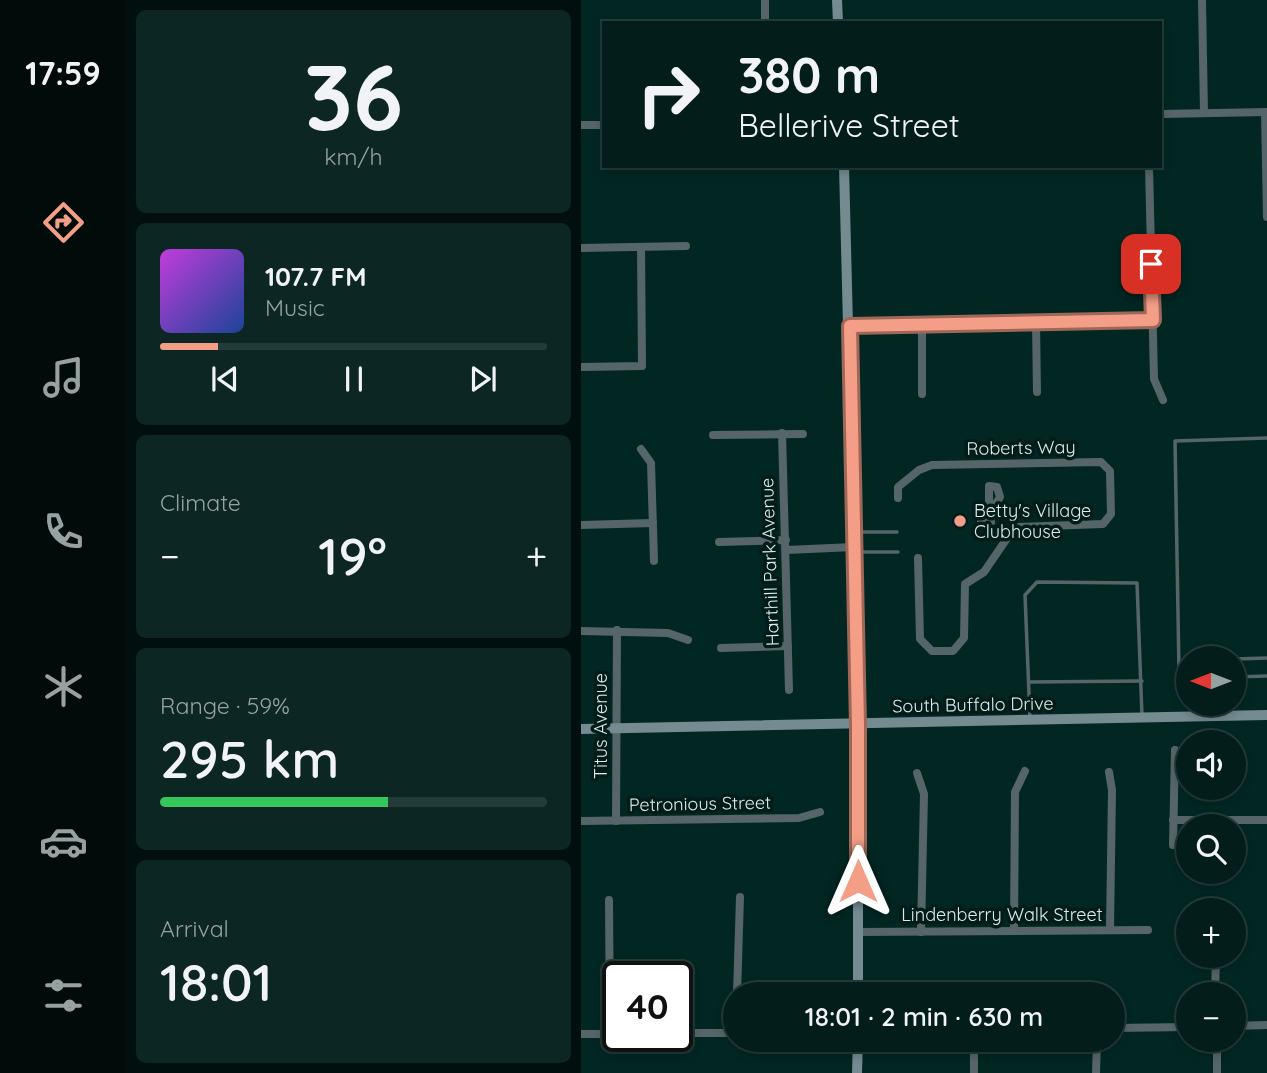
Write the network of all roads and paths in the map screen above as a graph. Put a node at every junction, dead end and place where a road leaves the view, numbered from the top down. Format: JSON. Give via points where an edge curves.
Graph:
{"nodes":[{"id":1,"x":765,"y":0,"type":"edge"},
{"id":2,"x":837,"y":0,"type":"edge"},
{"id":3,"x":1202,"y":0,"type":"edge"},
{"id":4,"x":765,"y":21,"type":"edge"},
{"id":5,"x":838,"y":21,"type":"edge"},
{"id":6,"x":1266,"y":112,"type":"edge"},
{"id":7,"x":1203,"y":113,"type":"junction"},
{"id":8,"x":1162,"y":114,"type":"edge"},
{"id":9,"x":581,"y":125,"type":"edge"},
{"id":10,"x":602,"y":125,"type":"edge"},
{"id":11,"x":844,"y":168,"type":"edge"},
{"id":12,"x":1149,"y":168,"type":"edge"},
{"id":13,"x":1267,"y":217,"type":"edge"},
{"id":14,"x":686,"y":246,"type":"dead end"},
{"id":15,"x":641,"y":247,"type":"junction"},
{"id":16,"x":581,"y":248,"type":"edge"},
{"id":17,"x":1153,"y":320,"type":"junction"},
{"id":18,"x":1036,"y":322,"type":"junction"},
{"id":19,"x":922,"y":324,"type":"junction"},
{"id":20,"x":850,"y":326,"type":"junction"},
{"id":21,"x":581,"y":367,"type":"edge"},
{"id":22,"x":1037,"y":392,"type":"dead end"},
{"id":23,"x":922,"y":394,"type":"dead end"},
{"id":24,"x":1163,"y":400,"type":"dead end"},
{"id":25,"x":782,"y":433,"type":"junction"},
{"id":26,"x":803,"y":434,"type":"dead end"},
{"id":27,"x":713,"y":435,"type":"dead end"},
{"id":28,"x":1267,"y":438,"type":"edge"},
{"id":29,"x":641,"y":449,"type":"dead end"},
{"id":30,"x":898,"y":499,"type":"dead end"},
{"id":31,"x":991,"y":522,"type":"joint"},
{"id":32,"x":653,"y":523,"type":"junction"},
{"id":33,"x":581,"y":525,"type":"edge"},
{"id":34,"x":854,"y":532,"type":"junction"},
{"id":35,"x":897,"y":532,"type":"dead end"},
{"id":36,"x":719,"y":542,"type":"dead end"},
{"id":37,"x":786,"y":545,"type":"junction"},
{"id":38,"x":854,"y":550,"type":"junction"},
{"id":39,"x":898,"y":552,"type":"dead end"},
{"id":40,"x":918,"y":558,"type":"dead end"},
{"id":41,"x":654,"y":561,"type":"dead end"},
{"id":42,"x":581,"y":631,"type":"edge"},
{"id":43,"x":617,"y":631,"type":"junction"},
{"id":44,"x":688,"y":640,"type":"dead end"},
{"id":45,"x":788,"y":646,"type":"junction"},
{"id":46,"x":1179,"y":646,"type":"edge"},
{"id":47,"x":721,"y":648,"type":"dead end"},
{"id":48,"x":1267,"y":658,"type":"edge"},
{"id":49,"x":1246,"y":659,"type":"edge"},
{"id":50,"x":1267,"y":676,"type":"edge"},
{"id":51,"x":1246,"y":677,"type":"edge"},
{"id":52,"x":1142,"y":681,"type":"junction"},
{"id":53,"x":1029,"y":682,"type":"junction"},
{"id":54,"x":789,"y":690,"type":"dead end"},
{"id":55,"x":1267,"y":715,"type":"edge"},
{"id":56,"x":1205,"y":717,"type":"joint"},
{"id":57,"x":1142,"y":719,"type":"junction"},
{"id":58,"x":1030,"y":721,"type":"junction"},
{"id":59,"x":858,"y":726,"type":"junction"},
{"id":60,"x":618,"y":730,"type":"junction"},
{"id":61,"x":581,"y":731,"type":"edge"},
{"id":62,"x":1175,"y":750,"type":"dead end"},
{"id":63,"x":1025,"y":771,"type":"dead end"},
{"id":64,"x":1109,"y":772,"type":"dead end"},
{"id":65,"x":917,"y":773,"type":"dead end"},
{"id":66,"x":820,"y":812,"type":"dead end"},
{"id":67,"x":1173,"y":820,"type":"junction"},
{"id":68,"x":1267,"y":820,"type":"edge"},
{"id":69,"x":581,"y":821,"type":"edge"},
{"id":70,"x":616,"y":821,"type":"junction"},
{"id":71,"x":1173,"y":845,"type":"dead end"},
{"id":72,"x":740,"y":897,"type":"dead end"},
{"id":73,"x":609,"y":900,"type":"dead end"},
{"id":74,"x":1110,"y":930,"type":"junction"},
{"id":75,"x":1148,"y":930,"type":"dead end"},
{"id":76,"x":1014,"y":931,"type":"junction"},
{"id":77,"x":857,"y":932,"type":"junction"},
{"id":78,"x":921,"y":932,"type":"junction"},
{"id":79,"x":611,"y":961,"type":"edge"},
{"id":80,"x":737,"y":982,"type":"edge"},
{"id":81,"x":858,"y":982,"type":"edge"},
{"id":82,"x":1267,"y":1025,"type":"edge"},
{"id":83,"x":1246,"y":1026,"type":"edge"},
{"id":84,"x":1176,"y":1027,"type":"edge"},
{"id":85,"x":1125,"y":1028,"type":"edge"},
{"id":86,"x":723,"y":1032,"type":"edge"},
{"id":87,"x":693,"y":1033,"type":"edge"},
{"id":88,"x":581,"y":1034,"type":"edge"},
{"id":89,"x":602,"y":1034,"type":"edge"},
{"id":90,"x":858,"y":1052,"type":"edge"},
{"id":91,"x":974,"y":1052,"type":"edge"},
{"id":92,"x":1097,"y":1052,"type":"edge"},
{"id":93,"x":1217,"y":1052,"type":"edge"},
{"id":94,"x":857,"y":1073,"type":"edge"},
{"id":95,"x":974,"y":1073,"type":"edge"},
{"id":96,"x":1096,"y":1073,"type":"edge"},
{"id":97,"x":1217,"y":1073,"type":"edge"}],
"edges":[{"from":1,"to":4,"type":"street"},
{"from":2,"to":5,"type":"street"},
{"from":3,"to":7,"type":"street"},
{"from":6,"to":7,"type":"street"},
{"from":6,"to":13,"type":"street"},
{"from":7,"to":8,"type":"street"},
{"from":9,"to":10,"type":"street"},
{"from":11,"to":20,"type":"street"},
{"from":12,"to":17,"type":"street"},
{"from":14,"to":15,"type":"street"},
{"from":15,"to":16,"type":"street"},
{"from":15,"to":21,"type":"street","via":[[642,366]]},
{"from":17,"to":18,"type":"street"},
{"from":17,"to":24,"type":"street","via":[[1154,379]]},
{"from":18,"to":19,"type":"street"},
{"from":18,"to":22,"type":"street"},
{"from":19,"to":20,"type":"street"},
{"from":19,"to":23,"type":"street"},
{"from":20,"to":34,"type":"street"},
{"from":25,"to":26,"type":"street"},
{"from":25,"to":27,"type":"street"},
{"from":25,"to":37,"type":"street","name":"Harthill Park Avenue"},
{"from":28,"to":46,"type":"lane","via":[[1175,441]]},
{"from":29,"to":32,"type":"street","via":[[650,463]]},
{"from":30,"to":40,"type":"street","name":"Roberts Way","via":[[898,487],[932,465],[1101,462],[1110,471],[1111,514],[1103,524],[1020,527],[1012,531],[983,572],[965,584],[964,638],[958,648],[932,651],[920,639]]},
{"from":31,"to":31,"type":"street","via":[[989,515],[1000,497],[995,486],[989,486],[989,507],[981,516],[981,522]]},
{"from":32,"to":33,"type":"street"},
{"from":32,"to":41,"type":"street"},
{"from":34,"to":35,"type":"lane"},
{"from":34,"to":38,"type":"street"},
{"from":36,"to":37,"type":"street"},
{"from":37,"to":38,"type":"street"},
{"from":37,"to":45,"type":"street","name":"Harthill Park Avenue"},
{"from":38,"to":39,"type":"lane"},
{"from":38,"to":59,"type":"street"},
{"from":42,"to":43,"type":"street"},
{"from":43,"to":44,"type":"street","via":[[668,633]]},
{"from":43,"to":60,"type":"street","name":"Titus Avenue"},
{"from":45,"to":47,"type":"street"},
{"from":45,"to":54,"type":"street","name":"Harthill Park Avenue"},
{"from":48,"to":49,"type":"lane"},
{"from":50,"to":51,"type":"lane"},
{"from":52,"to":53,"type":"lane"},
{"from":52,"to":53,"type":"lane","via":[[1140,589],[1137,583],[1118,581],[1037,582],[1028,589]]},
{"from":52,"to":57,"type":"lane"},
{"from":53,"to":58,"type":"lane"},
{"from":55,"to":56,"type":"street","name":"South Buffalo Drive"},
{"from":56,"to":57,"type":"street","name":"South Buffalo Drive"},
{"from":57,"to":58,"type":"street","name":"South Buffalo Drive"},
{"from":58,"to":59,"type":"street","name":"South Buffalo Drive"},
{"from":59,"to":60,"type":"street","name":"South Buffalo Drive"},
{"from":59,"to":77,"type":"street"},
{"from":60,"to":61,"type":"street","name":"South Buffalo Drive"},
{"from":60,"to":70,"type":"street","name":"Titus Avenue"},
{"from":62,"to":67,"type":"street"},
{"from":63,"to":76,"type":"street","via":[[1015,792]]},
{"from":64,"to":74,"type":"street"},
{"from":65,"to":78,"type":"street","via":[[924,794]]},
{"from":66,"to":70,"type":"street","name":"Petronious Street","via":[[799,818]]},
{"from":67,"to":68,"type":"street"},
{"from":67,"to":71,"type":"street"},
{"from":69,"to":70,"type":"street","name":"Petronious Street"},
{"from":72,"to":80,"type":"street"},
{"from":73,"to":79,"type":"street"},
{"from":74,"to":75,"type":"street","name":"Lindenberry Walk Street"},
{"from":74,"to":76,"type":"street","name":"Lindenberry Walk Street"},
{"from":76,"to":78,"type":"street","name":"Lindenberry Walk Street"},
{"from":77,"to":78,"type":"street","name":"Lindenberry Walk Street"},
{"from":77,"to":81,"type":"street"},
{"from":82,"to":83,"type":"street"},
{"from":84,"to":85,"type":"street"},
{"from":86,"to":87,"type":"street"},
{"from":88,"to":89,"type":"street"},
{"from":90,"to":94,"type":"street"},
{"from":91,"to":95,"type":"street"},
{"from":92,"to":96,"type":"street"},
{"from":93,"to":97,"type":"street"}]}
